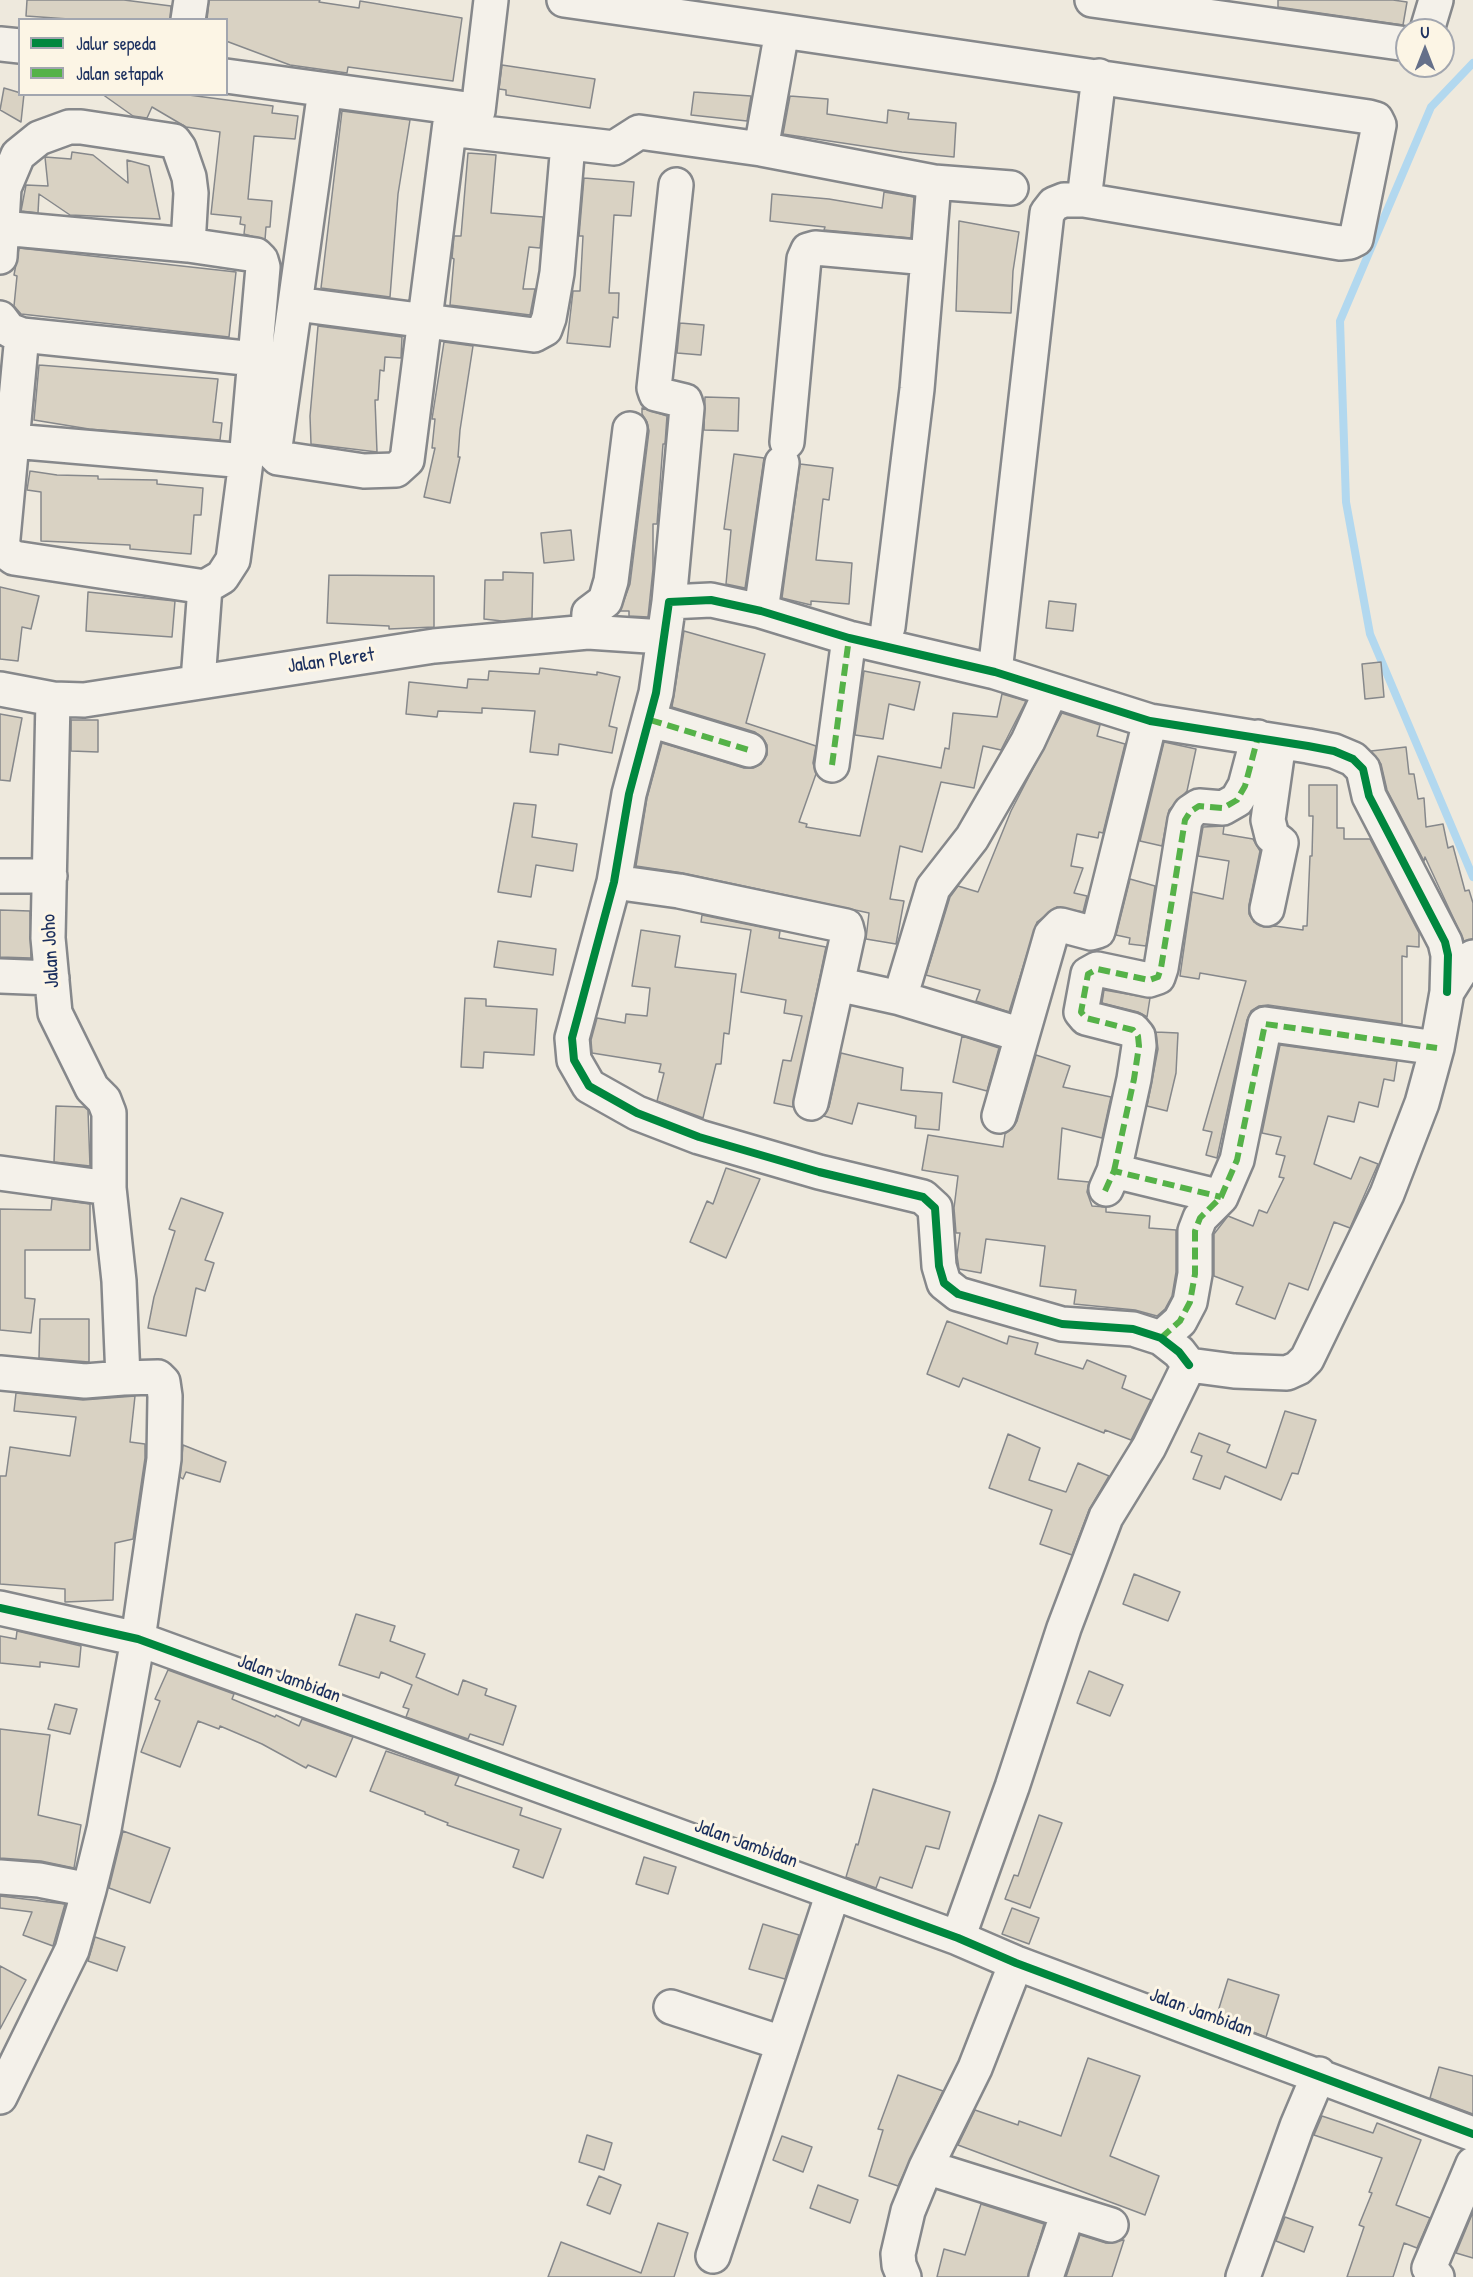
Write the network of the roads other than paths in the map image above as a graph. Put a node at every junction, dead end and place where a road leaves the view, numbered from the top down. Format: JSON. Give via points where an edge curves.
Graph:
{"nodes":[{"id":1,"x":191,"y":0,"type":"edge"},
{"id":2,"x":492,"y":0,"type":"edge"},
{"id":3,"x":564,"y":0,"type":"edge"},
{"id":4,"x":1092,"y":0,"type":"edge"},
{"id":5,"x":1436,"y":0,"type":"edge"},
{"id":6,"x":188,"y":18,"type":"edge"},
{"id":7,"x":1431,"y":18,"type":"edge"},
{"id":8,"x":782,"y":31,"type":"junction"},
{"id":9,"x":1395,"y":42,"type":"edge"},
{"id":10,"x":0,"y":44,"type":"edge"},
{"id":11,"x":18,"y":46,"type":"edge"},
{"id":12,"x":228,"y":76,"type":"edge"},
{"id":13,"x":1099,"y":76,"type":"junction"},
{"id":14,"x":324,"y":90,"type":"junction"},
{"id":15,"x":460,"y":116,"type":"junction"},
{"id":16,"x":639,"y":132,"type":"junction"},
{"id":17,"x":568,"y":144,"type":"junction"},
{"id":18,"x":760,"y":149,"type":"junction"},
{"id":19,"x":934,"y":182,"type":"junction"},
{"id":20,"x":676,"y":185,"type":"dead end"},
{"id":21,"x":1011,"y":188,"type":"dead end"},
{"id":22,"x":1084,"y":200,"type":"junction"},
{"id":23,"x":1,"y":243,"type":"edge"},
{"id":24,"x":188,"y":246,"type":"junction"},
{"id":25,"x":928,"y":258,"type":"junction"},
{"id":26,"x":296,"y":303,"type":"junction"},
{"id":27,"x":425,"y":320,"type":"junction"},
{"id":28,"x":11,"y":327,"type":"edge"},
{"id":29,"x":255,"y":359,"type":"junction"},
{"id":30,"x":630,"y":429,"type":"dead end"},
{"id":31,"x":13,"y":441,"type":"junction"},
{"id":32,"x":246,"y":461,"type":"junction"},
{"id":33,"x":206,"y":587,"type":"junction"},
{"id":34,"x":669,"y":602,"type":"junction"},
{"id":35,"x":761,"y":611,"type":"junction"},
{"id":36,"x":888,"y":627,"type":"dead end"},
{"id":37,"x":588,"y":632,"type":"junction"},
{"id":38,"x":663,"y":637,"type":"junction"},
{"id":39,"x":849,"y":638,"type":"junction"},
{"id":40,"x":995,"y":672,"type":"junction"},
{"id":41,"x":198,"y":681,"type":"junction"},
{"id":42,"x":0,"y":689,"type":"edge"},
{"id":43,"x":1051,"y":691,"type":"junction"},
{"id":44,"x":53,"y":699,"type":"junction"},
{"id":45,"x":650,"y":720,"type":"junction"},
{"id":46,"x":1150,"y":721,"type":"junction"},
{"id":47,"x":1268,"y":739,"type":"junction"},
{"id":48,"x":749,"y":750,"type":"dead end"},
{"id":49,"x":832,"y":765,"type":"dead end"},
{"id":50,"x":0,"y":876,"type":"edge"},
{"id":51,"x":50,"y":876,"type":"junction"},
{"id":52,"x":614,"y":882,"type":"junction"},
{"id":53,"x":1267,"y":909,"type":"dead end"},
{"id":54,"x":1473,"y":957,"type":"edge"},
{"id":55,"x":0,"y":976,"type":"edge"},
{"id":56,"x":52,"y":978,"type":"junction"},
{"id":57,"x":837,"y":984,"type":"junction"},
{"id":58,"x":1447,"y":992,"type":"junction"},
{"id":59,"x":900,"y":998,"type":"junction"},
{"id":60,"x":1022,"y":1035,"type":"junction"},
{"id":61,"x":1437,"y":1048,"type":"junction"},
{"id":62,"x":811,"y":1103,"type":"dead end"},
{"id":63,"x":999,"y":1116,"type":"dead end"},
{"id":64,"x":0,"y":1173,"type":"edge"},
{"id":65,"x":109,"y":1188,"type":"junction"},
{"id":66,"x":1221,"y":1197,"type":"junction"},
{"id":67,"x":1161,"y":1338,"type":"junction"},
{"id":68,"x":1189,"y":1365,"type":"junction"},
{"id":69,"x":0,"y":1373,"type":"edge"},
{"id":70,"x":123,"y":1378,"type":"junction"},
{"id":71,"x":0,"y":1608,"type":"edge"},
{"id":72,"x":138,"y":1639,"type":"junction"},
{"id":73,"x":0,"y":1876,"type":"edge"},
{"id":74,"x":89,"y":1890,"type":"junction"},
{"id":75,"x":833,"y":1893,"type":"junction"},
{"id":76,"x":958,"y":1938,"type":"junction"},
{"id":77,"x":1016,"y":1963,"type":"junction"},
{"id":78,"x":671,"y":2007,"type":"dead end"},
{"id":79,"x":782,"y":2043,"type":"junction"},
{"id":80,"x":1319,"y":2074,"type":"junction"},
{"id":81,"x":0,"y":2097,"type":"edge"},
{"id":82,"x":1473,"y":2134,"type":"edge"},
{"id":83,"x":1473,"y":2164,"type":"edge"},
{"id":84,"x":926,"y":2167,"type":"junction"},
{"id":85,"x":1068,"y":2212,"type":"junction"},
{"id":86,"x":1112,"y":2225,"type":"dead end"},
{"id":87,"x":713,"y":2256,"type":"dead end"},
{"id":88,"x":904,"y":2277,"type":"edge"},
{"id":89,"x":1047,"y":2277,"type":"edge"},
{"id":90,"x":1243,"y":2277,"type":"edge"},
{"id":91,"x":1437,"y":2277,"type":"edge"}],
"edges":[{"from":1,"to":6,"type":"street"},
{"from":2,"to":15,"type":"street"},
{"from":3,"to":8,"type":"street"},
{"from":4,"to":9,"type":"street"},
{"from":5,"to":7,"type":"street"},
{"from":8,"to":13,"type":"street"},
{"from":8,"to":18,"type":"street"},
{"from":10,"to":11,"type":"street"},
{"from":12,"to":14,"type":"street"},
{"from":13,"to":22,"type":"street"},
{"from":13,"to":22,"type":"street","via":[[1369,117],[1379,125],[1356,239],[1350,242]]},
{"from":14,"to":15,"type":"street"},
{"from":14,"to":26,"type":"street"},
{"from":15,"to":16,"type":"street"},
{"from":15,"to":17,"type":"street"},
{"from":15,"to":27,"type":"street"},
{"from":16,"to":17,"type":"street","via":[[614,148]]},
{"from":16,"to":18,"type":"street"},
{"from":17,"to":27,"type":"street","via":[[557,273],[545,329],[534,335],[520,335]]},
{"from":18,"to":19,"type":"street"},
{"from":19,"to":21,"type":"street"},
{"from":19,"to":25,"type":"street"},
{"from":20,"to":34,"type":"street","via":[[654,388],[656,394],[685,400],[687,408]]},
{"from":22,"to":40,"type":"street","via":[[1064,200],[1047,213]]},
{"from":23,"to":24,"type":"street"},
{"from":23,"to":24,"type":"street","via":[[4,188],[18,155],[39,138],[69,127],[81,127],[174,141],[189,177]]},
{"from":24,"to":29,"type":"street","via":[[256,255],[261,260]]},
{"from":25,"to":35,"type":"street","via":[[808,250]]},
{"from":25,"to":36,"type":"street","via":[[917,389]]},
{"from":26,"to":27,"type":"street"},
{"from":26,"to":27,"type":"street","via":[[274,454],[278,458],[364,471],[396,470],[407,460]]},
{"from":28,"to":29,"type":"street"},
{"from":28,"to":31,"type":"street"},
{"from":29,"to":32,"type":"street"},
{"from":30,"to":37,"type":"street","via":[[611,581],[605,601],[590,613]]},
{"from":31,"to":32,"type":"street"},
{"from":31,"to":33,"type":"street","via":[[2,549],[7,555]]},
{"from":32,"to":33,"type":"street","via":[[233,560],[222,578]]},
{"from":33,"to":41,"type":"street"},
{"from":34,"to":35,"type":"street","via":[[711,600]]},
{"from":34,"to":38,"type":"street"},
{"from":35,"to":39,"type":"street"},
{"from":37,"to":38,"type":"street","name":"Jalan Pleret"},
{"from":37,"to":41,"type":"street","name":"Jalan Pleret","via":[[434,646]]},
{"from":38,"to":45,"type":"street"},
{"from":39,"to":40,"type":"street"},
{"from":39,"to":49,"type":"street"},
{"from":40,"to":43,"type":"street"},
{"from":41,"to":44,"type":"street","name":"Jalan Pleret","via":[[84,700]]},
{"from":42,"to":44,"type":"street","name":"Jalan Pleret"},
{"from":43,"to":46,"type":"street"},
{"from":43,"to":59,"type":"street","via":[[1028,741],[972,838],[933,888]]},
{"from":44,"to":51,"type":"street","name":"Jalan Joho"},
{"from":45,"to":48,"type":"street"},
{"from":45,"to":52,"type":"street","via":[[629,794]]},
{"from":46,"to":47,"type":"street"},
{"from":46,"to":60,"type":"street","via":[[1098,931],[1091,933],[1061,925],[1053,932]]},
{"from":47,"to":53,"type":"street","via":[[1268,820],[1272,836],[1281,843]]},
{"from":47,"to":58,"type":"street","via":[[1334,751],[1359,762],[1369,796],[1445,942]]},
{"from":47,"to":66,"type":"street","via":[[1237,800],[1223,807],[1200,806],[1185,820],[1158,977],[1149,980],[1097,969],[1088,974],[1081,1012],[1086,1018],[1133,1030],[1138,1036],[1134,1078],[1110,1181]]},
{"from":50,"to":51,"type":"street"},
{"from":51,"to":56,"type":"street","name":"Jalan Joho","via":[[48,938]]},
{"from":52,"to":57,"type":"street","via":[[679,891],[846,926],[848,933]]},
{"from":52,"to":67,"type":"street","via":[[572,1038],[574,1060],[590,1086],[637,1113],[699,1137],[922,1197],[934,1208],[944,1283],[958,1294],[1062,1324],[1133,1329]]},
{"from":54,"to":58,"type":"street"},
{"from":55,"to":56,"type":"street"},
{"from":56,"to":65,"type":"street","name":"Jalan Joho","via":[[62,1030],[109,1113]]},
{"from":57,"to":59,"type":"street"},
{"from":57,"to":62,"type":"street"},
{"from":58,"to":61,"type":"street"},
{"from":59,"to":60,"type":"street"},
{"from":60,"to":63,"type":"street"},
{"from":61,"to":66,"type":"street","via":[[1265,1024],[1237,1160]]},
{"from":61,"to":68,"type":"street","via":[[1422,1103],[1387,1194],[1307,1359],[1287,1373]]},
{"from":64,"to":65,"type":"street"},
{"from":65,"to":70,"type":"street","name":"Jalan Joho","via":[[119,1281]]},
{"from":66,"to":67,"type":"street","via":[[1200,1218],[1195,1231],[1195,1274],[1190,1302],[1180,1321]]},
{"from":67,"to":68,"type":"street"},
{"from":68,"to":76,"type":"street","via":[[1149,1448],[1107,1517],[1064,1628]]},
{"from":69,"to":70,"type":"street","via":[[85,1381]]},
{"from":70,"to":72,"type":"street","via":[[158,1377],[165,1396],[164,1459]]},
{"from":71,"to":72,"type":"street","name":"Jalan Jambidan"},
{"from":72,"to":74,"type":"street","via":[[104,1829]]},
{"from":72,"to":75,"type":"street","name":"Jalan Jambidan"},
{"from":73,"to":74,"type":"street"},
{"from":74,"to":81,"type":"street","via":[[72,1950]]},
{"from":75,"to":76,"type":"street","name":"Jalan Jambidan"},
{"from":75,"to":79,"type":"street"},
{"from":76,"to":77,"type":"street","name":"Jalan Jambidan"},
{"from":77,"to":80,"type":"street","name":"Jalan Jambidan"},
{"from":77,"to":84,"type":"street","via":[[975,2068]]},
{"from":78,"to":79,"type":"street"},
{"from":79,"to":87,"type":"street"},
{"from":80,"to":82,"type":"street","name":"Jalan Jambidan"},
{"from":80,"to":90,"type":"street"},
{"from":83,"to":91,"type":"street","via":[[1429,2268]]},
{"from":84,"to":85,"type":"street"},
{"from":84,"to":88,"type":"street","via":[[908,2211],[898,2254]]},
{"from":85,"to":86,"type":"street"},
{"from":85,"to":89,"type":"street"}]}
